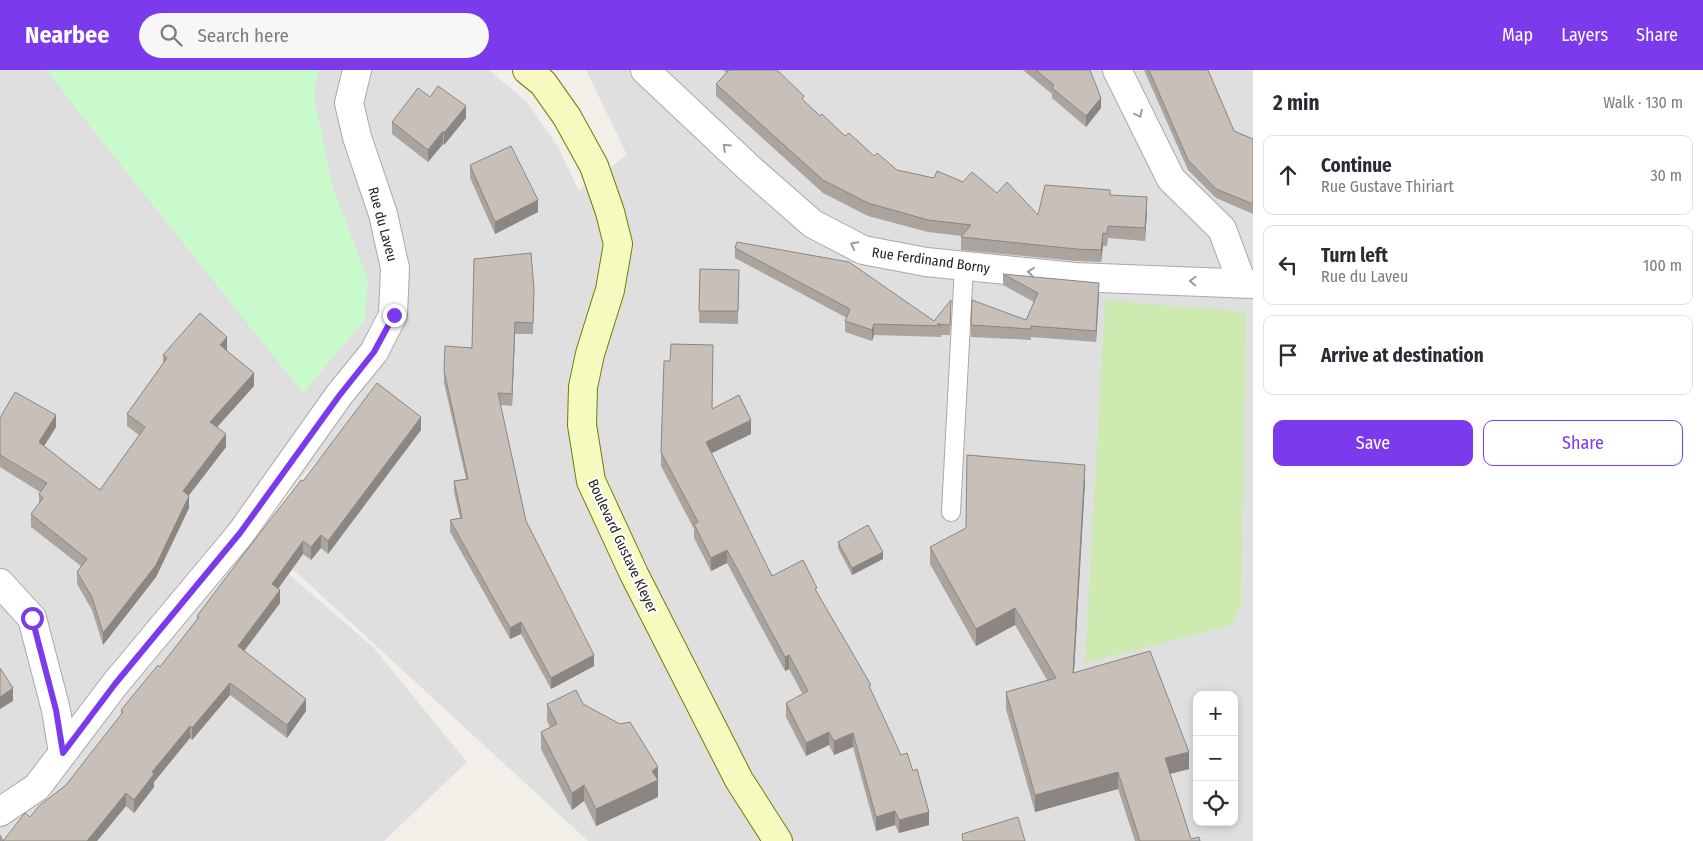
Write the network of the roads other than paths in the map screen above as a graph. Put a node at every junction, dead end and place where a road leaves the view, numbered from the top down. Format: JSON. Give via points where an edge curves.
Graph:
{"nodes":[{"id":1,"x":357,"y":70,"type":"edge"},
{"id":2,"x":527,"y":70,"type":"edge"},
{"id":3,"x":645,"y":70,"type":"edge"},
{"id":4,"x":1117,"y":70,"type":"edge"},
{"id":5,"x":964,"y":266,"type":"junction"},
{"id":6,"x":1247,"y":284,"type":"edge"},
{"id":7,"x":951,"y":512,"type":"dead end"},
{"id":8,"x":0,"y":583,"type":"edge"},
{"id":9,"x":63,"y":753,"type":"junction"},
{"id":10,"x":0,"y":812,"type":"edge"},
{"id":11,"x":778,"y":841,"type":"edge"}],
"edges":[{"from":1,"to":9,"type":"street","name":"Rue du Laveu","via":[[349,103],[383,214],[395,268],[394,315],[374,352],[240,533],[115,684]]},
{"from":2,"to":11,"type":"street","name":"Boulevard Gustave Kleyer","via":[[543,83],[567,117],[594,166],[618,244],[610,290],[583,387],[582,425],[591,481],[634,574],[739,780]]},
{"from":5,"to":3,"type":"street","name":"Rue Ferdinand Borny","one_way":true,"via":[[863,250],[813,224]]},
{"from":4,"to":6,"type":"street","one_way":true,"via":[[1171,179],[1222,228]]},
{"from":6,"to":5,"type":"street","name":"Rue Ferdinand Borny","one_way":true,"via":[[1075,277]]},
{"from":5,"to":7,"type":"lane"},
{"from":8,"to":9,"type":"street","via":[[32,618],[56,710]]},
{"from":9,"to":10,"type":"street","name":"Rue du Laveu","via":[[37,787]]}]}
